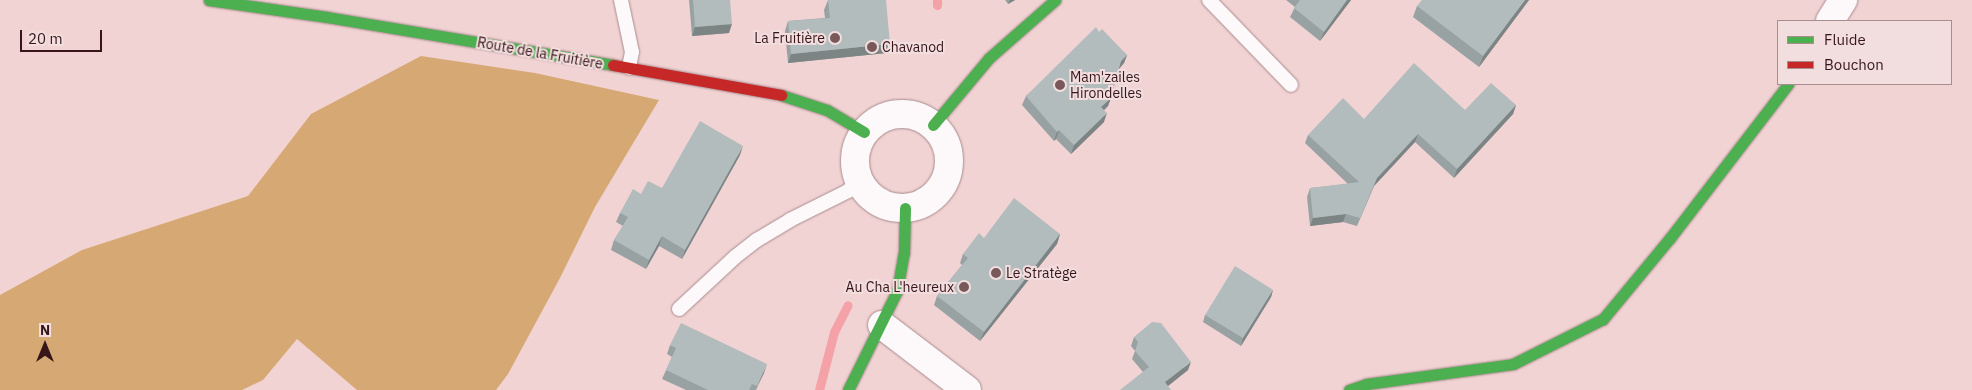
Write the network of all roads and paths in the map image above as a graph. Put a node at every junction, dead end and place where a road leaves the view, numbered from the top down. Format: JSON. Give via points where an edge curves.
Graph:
{"nodes":[{"id":1,"x":209,"y":0,"type":"edge"},
{"id":2,"x":621,"y":0,"type":"edge"},
{"id":3,"x":1055,"y":0,"type":"edge"},
{"id":4,"x":1209,"y":0,"type":"edge"},
{"id":5,"x":1843,"y":0,"type":"edge"},
{"id":6,"x":1831,"y":20,"type":"edge"},
{"id":7,"x":629,"y":68,"type":"junction"},
{"id":8,"x":1291,"y":85,"type":"dead end"},
{"id":9,"x":1787,"y":85,"type":"edge"},
{"id":10,"x":933,"y":125,"type":"junction"},
{"id":11,"x":864,"y":132,"type":"junction"},
{"id":12,"x":858,"y":180,"type":"junction"},
{"id":13,"x":905,"y":208,"type":"junction"},
{"id":14,"x":679,"y":309,"type":"dead end"},
{"id":15,"x":882,"y":325,"type":"junction"},
{"id":16,"x":848,"y":390,"type":"edge"},
{"id":17,"x":967,"y":390,"type":"edge"},
{"id":18,"x":1349,"y":390,"type":"edge"}],
"edges":[{"from":1,"to":7,"type":"street","name":"Route de la Fruitière"},
{"from":2,"to":7,"type":"lane","via":[[632,52]]},
{"from":3,"to":10,"type":"street","via":[[989,58]]},
{"from":4,"to":8,"type":"lane"},
{"from":5,"to":6,"type":"street"},
{"from":7,"to":11,"type":"street","name":"Route de la Fruitière","via":[[798,99],[827,110]]},
{"from":9,"to":18,"type":"street","via":[[1670,238],[1603,319],[1514,364],[1366,384]]},
{"from":10,"to":11,"type":"street","via":[[919,116],[902,113],[880,118]]},
{"from":10,"to":13,"type":"street","via":[[944,140],[949,158],[947,176],[938,192],[923,203]]},
{"from":11,"to":12,"type":"street","via":[[856,148],[854,164]]},
{"from":12,"to":13,"type":"street","via":[[870,196],[886,205]]},
{"from":12,"to":14,"type":"lane","via":[[848,191],[757,240]]},
{"from":13,"to":15,"type":"street","via":[[901,274]]},
{"from":15,"to":16,"type":"street"},
{"from":15,"to":17,"type":"street"}]}
